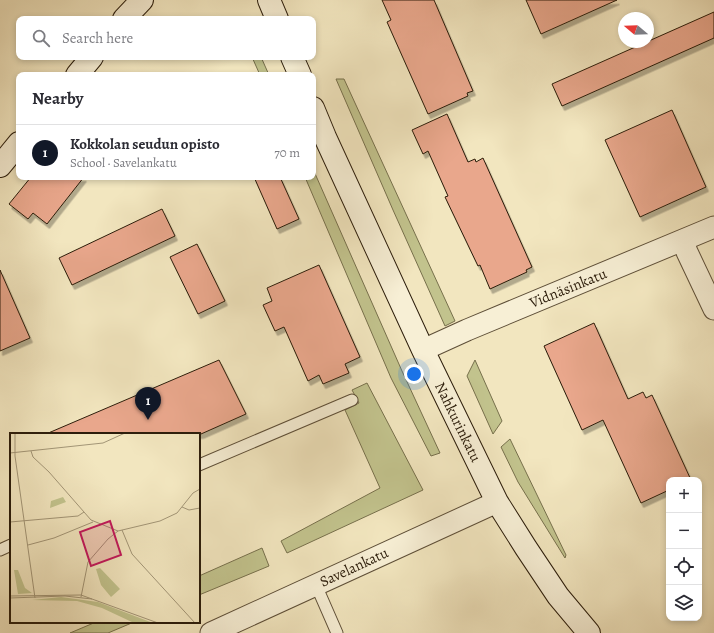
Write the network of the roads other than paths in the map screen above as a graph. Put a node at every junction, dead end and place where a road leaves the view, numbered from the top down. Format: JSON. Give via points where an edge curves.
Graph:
{"nodes":[{"id":1,"x":142,"y":0,"type":"edge"},
{"id":2,"x":270,"y":0,"type":"edge"},
{"id":3,"x":127,"y":16,"type":"edge"},
{"id":4,"x":276,"y":16,"type":"edge"},
{"id":5,"x":90,"y":60,"type":"edge"},
{"id":6,"x":293,"y":60,"type":"edge"},
{"id":7,"x":80,"y":72,"type":"edge"},
{"id":8,"x":299,"y":72,"type":"edge"},
{"id":9,"x":316,"y":116,"type":"edge"},
{"id":10,"x":16,"y":147,"type":"edge"},
{"id":11,"x":0,"y":166,"type":"edge"},
{"id":12,"x":714,"y":227,"type":"edge"},
{"id":13,"x":683,"y":241,"type":"junction"},
{"id":14,"x":714,"y":309,"type":"edge"},
{"id":15,"x":423,"y":350,"type":"junction"},
{"id":16,"x":352,"y":400,"type":"dead end"},
{"id":17,"x":200,"y":465,"type":"edge"},
{"id":18,"x":497,"y":502,"type":"junction"},
{"id":19,"x":10,"y":545,"type":"edge"},
{"id":20,"x":0,"y":550,"type":"edge"},
{"id":21,"x":316,"y":585,"type":"junction"},
{"id":22,"x":211,"y":633,"type":"edge"},
{"id":23,"x":337,"y":633,"type":"edge"},
{"id":24,"x":589,"y":633,"type":"edge"}],
"edges":[{"from":1,"to":3,"type":"main road"},
{"from":2,"to":4,"type":"main road"},
{"from":5,"to":7,"type":"main road"},
{"from":6,"to":8,"type":"main road"},
{"from":9,"to":15,"type":"main road","name":"Nahkurinkatu"},
{"from":10,"to":11,"type":"main road"},
{"from":12,"to":13,"type":"street","name":"Vidnäsinkatu"},
{"from":13,"to":14,"type":"street"},
{"from":13,"to":15,"type":"street","name":"Vidnäsinkatu"},
{"from":15,"to":18,"type":"main road","name":"Nahkurinkatu"},
{"from":16,"to":17,"type":"lane"},
{"from":18,"to":21,"type":"street","name":"Savelankatu"},
{"from":18,"to":24,"type":"main road","name":"Nahkurinkatu","via":[[558,596]]},
{"from":19,"to":20,"type":"lane"},
{"from":21,"to":22,"type":"street","name":"Savelankatu"},
{"from":21,"to":23,"type":"lane"}]}
